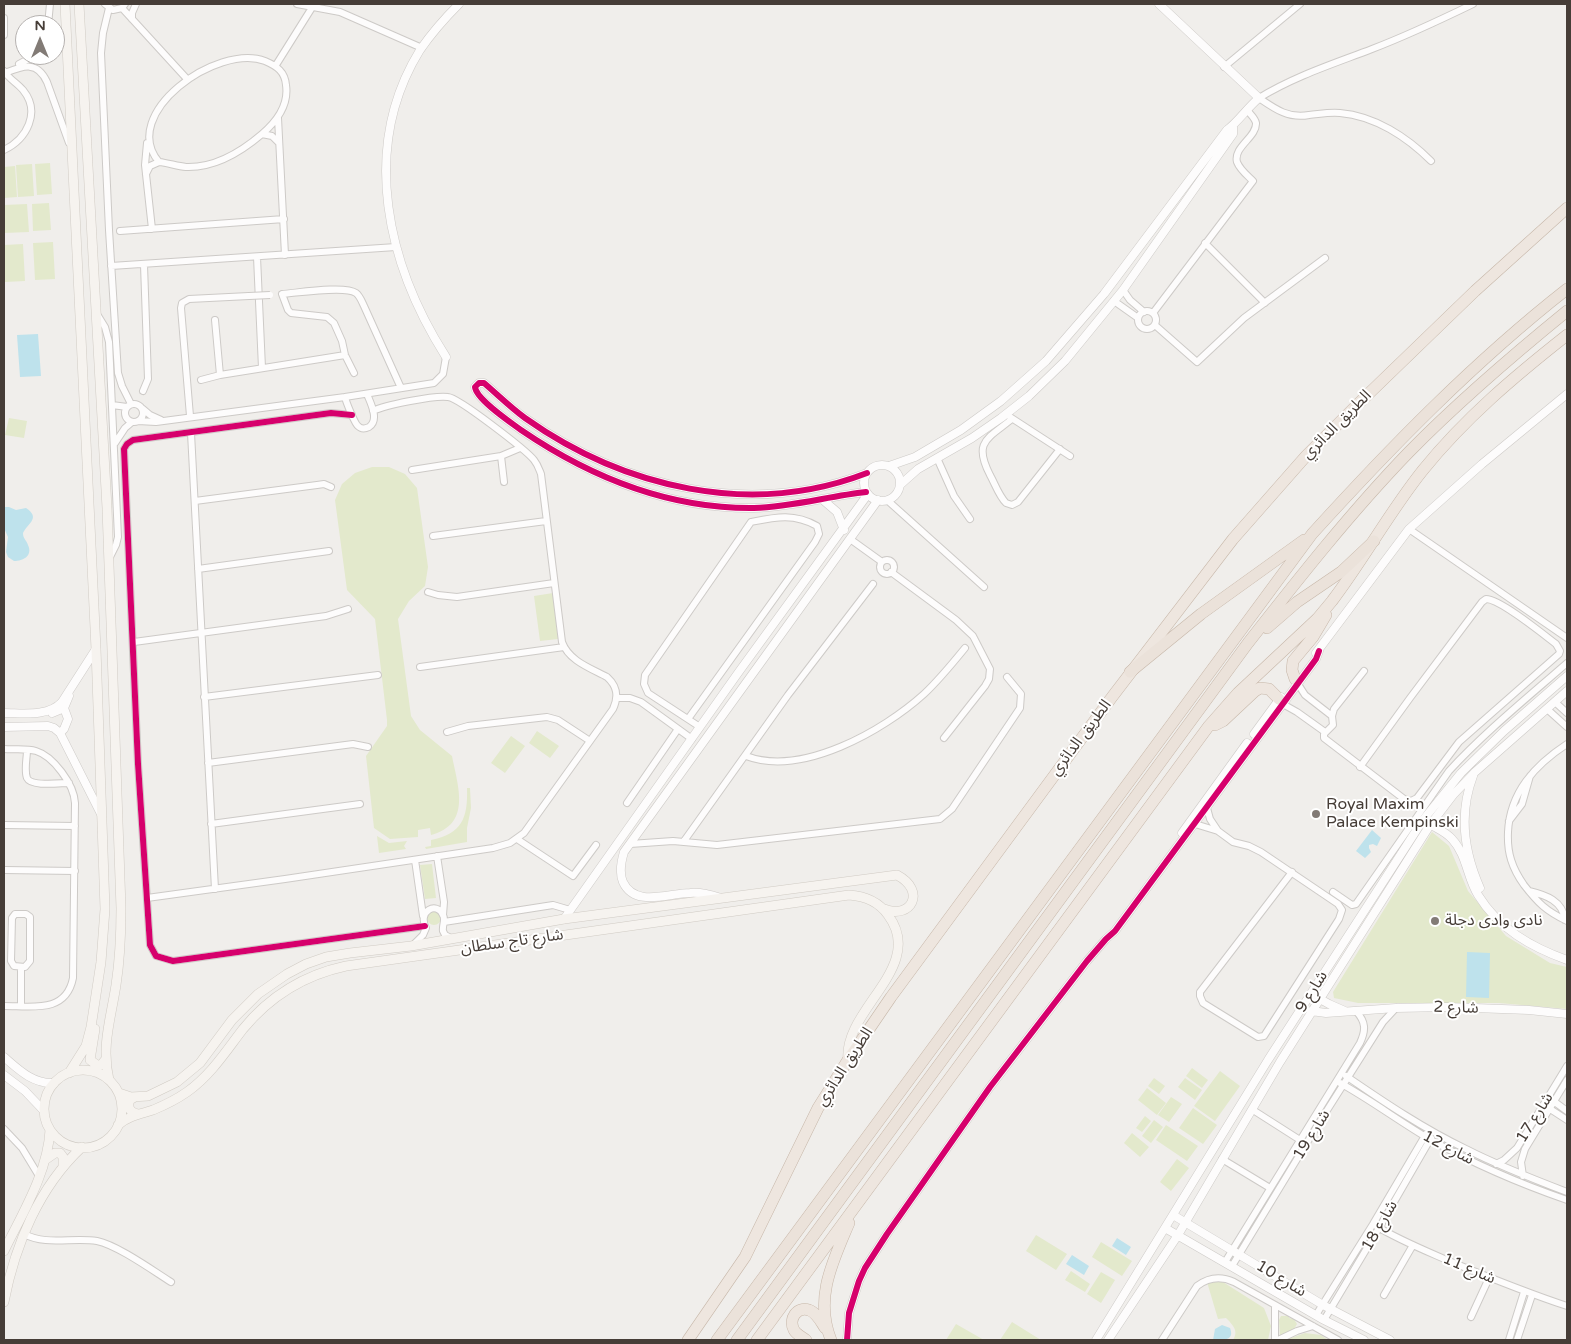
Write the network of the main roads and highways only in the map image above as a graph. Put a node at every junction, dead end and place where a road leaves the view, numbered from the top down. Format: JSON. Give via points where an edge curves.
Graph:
{"nodes":[{"id":1,"x":65,"y":4,"type":"edge"},
{"id":2,"x":79,"y":4,"type":"edge"},
{"id":3,"x":1567,"y":208,"type":"edge"},
{"id":4,"x":1567,"y":290,"type":"edge"},
{"id":5,"x":1567,"y":311,"type":"edge"},
{"id":6,"x":1567,"y":335,"type":"edge"},
{"id":7,"x":1312,"y":534,"type":"junction"},
{"id":8,"x":1374,"y":541,"type":"junction"},
{"id":9,"x":1332,"y":601,"type":"junction"},
{"id":10,"x":1248,"y":643,"type":"junction"},
{"id":11,"x":1130,"y":672,"type":"junction"},
{"id":12,"x":1296,"y":681,"type":"road end"},
{"id":13,"x":1280,"y":702,"type":"road end"},
{"id":14,"x":1208,"y":727,"type":"junction"},
{"id":15,"x":882,"y":908,"type":"junction"},
{"id":16,"x":94,"y":1017,"type":"junction"},
{"id":17,"x":105,"y":1060,"type":"junction"},
{"id":18,"x":848,"y":1060,"type":"junction"},
{"id":19,"x":69,"y":1073,"type":"junction"},
{"id":20,"x":108,"y":1080,"type":"junction"},
{"id":21,"x":118,"y":1093,"type":"junction"},
{"id":22,"x":135,"y":1097,"type":"junction"},
{"id":23,"x":138,"y":1114,"type":"junction"},
{"id":24,"x":118,"y":1124,"type":"junction"},
{"id":25,"x":50,"y":1130,"type":"junction"},
{"id":26,"x":82,"y":1147,"type":"junction"},
{"id":27,"x":45,"y":1160,"type":"junction"},
{"id":28,"x":63,"y":1166,"type":"junction"},
{"id":29,"x":859,"y":1202,"type":"junction"},
{"id":30,"x":4,"y":1251,"type":"edge"},
{"id":31,"x":4,"y":1302,"type":"edge"},
{"id":32,"x":695,"y":1330,"type":"junction"},
{"id":33,"x":829,"y":1336,"type":"edge"},
{"id":34,"x":683,"y":1340,"type":"edge"},
{"id":35,"x":688,"y":1340,"type":"edge"},
{"id":36,"x":717,"y":1340,"type":"edge"},
{"id":37,"x":737,"y":1340,"type":"edge"},
{"id":38,"x":757,"y":1340,"type":"edge"},
{"id":39,"x":806,"y":1340,"type":"edge"}],
"edges":[{"from":1,"to":16,"type":"main road","via":[[96,649],[104,917]]},
{"from":2,"to":17,"type":"main road","via":[[108,560],[121,908],[119,964]]},
{"from":3,"to":11,"type":"highway","name":"الطريق الدائري","via":[[1416,347],[1306,456],[1233,539]]},
{"from":4,"to":7,"type":"highway","via":[[1484,358],[1398,442]]},
{"from":5,"to":10,"type":"highway","via":[[1497,370],[1410,452],[1311,563]]},
{"from":6,"to":8,"type":"highway","via":[[1460,428],[1424,470]]},
{"from":7,"to":11,"type":"highway","via":[[1201,614]]},
{"from":7,"to":36,"type":"highway"},
{"from":8,"to":9,"type":"highway"},
{"from":8,"to":10,"type":"highway","via":[[1341,572],[1297,602]]},
{"from":9,"to":12,"type":"highway","via":[[1313,637],[1293,661]]},
{"from":9,"to":14,"type":"highway"},
{"from":10,"to":37,"type":"highway"},
{"from":11,"to":18,"type":"highway","name":"الطريق الدائري","via":[[976,879]]},
{"from":13,"to":14,"type":"highway","via":[[1269,689],[1260,688],[1223,721]]},
{"from":14,"to":29,"type":"highway"},
{"from":15,"to":18,"type":"main road","via":[[893,922],[898,940],[897,952],[889,977],[853,1030],[848,1044]]},
{"from":15,"to":22,"type":"main road","name":"شارع تاج سلطان","via":[[898,911],[908,907],[914,895],[908,882],[898,875],[564,918],[316,960],[267,987],[240,1011],[200,1063],[185,1076],[155,1093]]},
{"from":15,"to":23,"type":"main road","name":"شارع تاج سلطان","via":[[867,898],[849,895],[328,970],[299,982],[268,1003],[210,1072],[187,1092],[163,1106]]},
{"from":16,"to":17,"type":"main road","via":[[90,1060],[94,1065]]},
{"from":16,"to":19,"type":"main road","via":[[86,1046]]},
{"from":17,"to":20,"type":"main road"},
{"from":18,"to":32,"type":"highway","name":"الطريق الدائري","via":[[818,1108],[745,1257]]},
{"from":19,"to":20,"type":"main road","via":[[90,1071]]},
{"from":19,"to":25,"type":"main road","via":[[54,1083],[46,1096],[44,1111]]},
{"from":20,"to":21,"type":"main road"},
{"from":21,"to":22,"type":"main road","name":"شارع تاج سلطان"},
{"from":21,"to":24,"type":"main road","via":[[122,1109]]},
{"from":22,"to":23,"type":"main road","via":[[130,1100],[129,1108]]},
{"from":23,"to":24,"type":"main road","name":"شارع تاج سلطان"},
{"from":24,"to":26,"type":"main road","via":[[104,1142]]},
{"from":25,"to":26,"type":"main road","via":[[64,1142]]},
{"from":25,"to":27,"type":"main road"},
{"from":26,"to":28,"type":"main road"},
{"from":27,"to":28,"type":"main road","via":[[60,1153]]},
{"from":27,"to":30,"type":"main road"},
{"from":28,"to":31,"type":"main road","via":[[24,1234]]},
{"from":29,"to":33,"type":"highway","via":[[828,1274],[824,1298]]},
{"from":29,"to":38,"type":"highway"},
{"from":32,"to":34,"type":"highway"},
{"from":32,"to":35,"type":"highway","name":"الطريق الدائري"},
{"from":33,"to":39,"type":"highway","via":[[815,1313],[804,1309],[793,1316],[792,1328]]}]}
